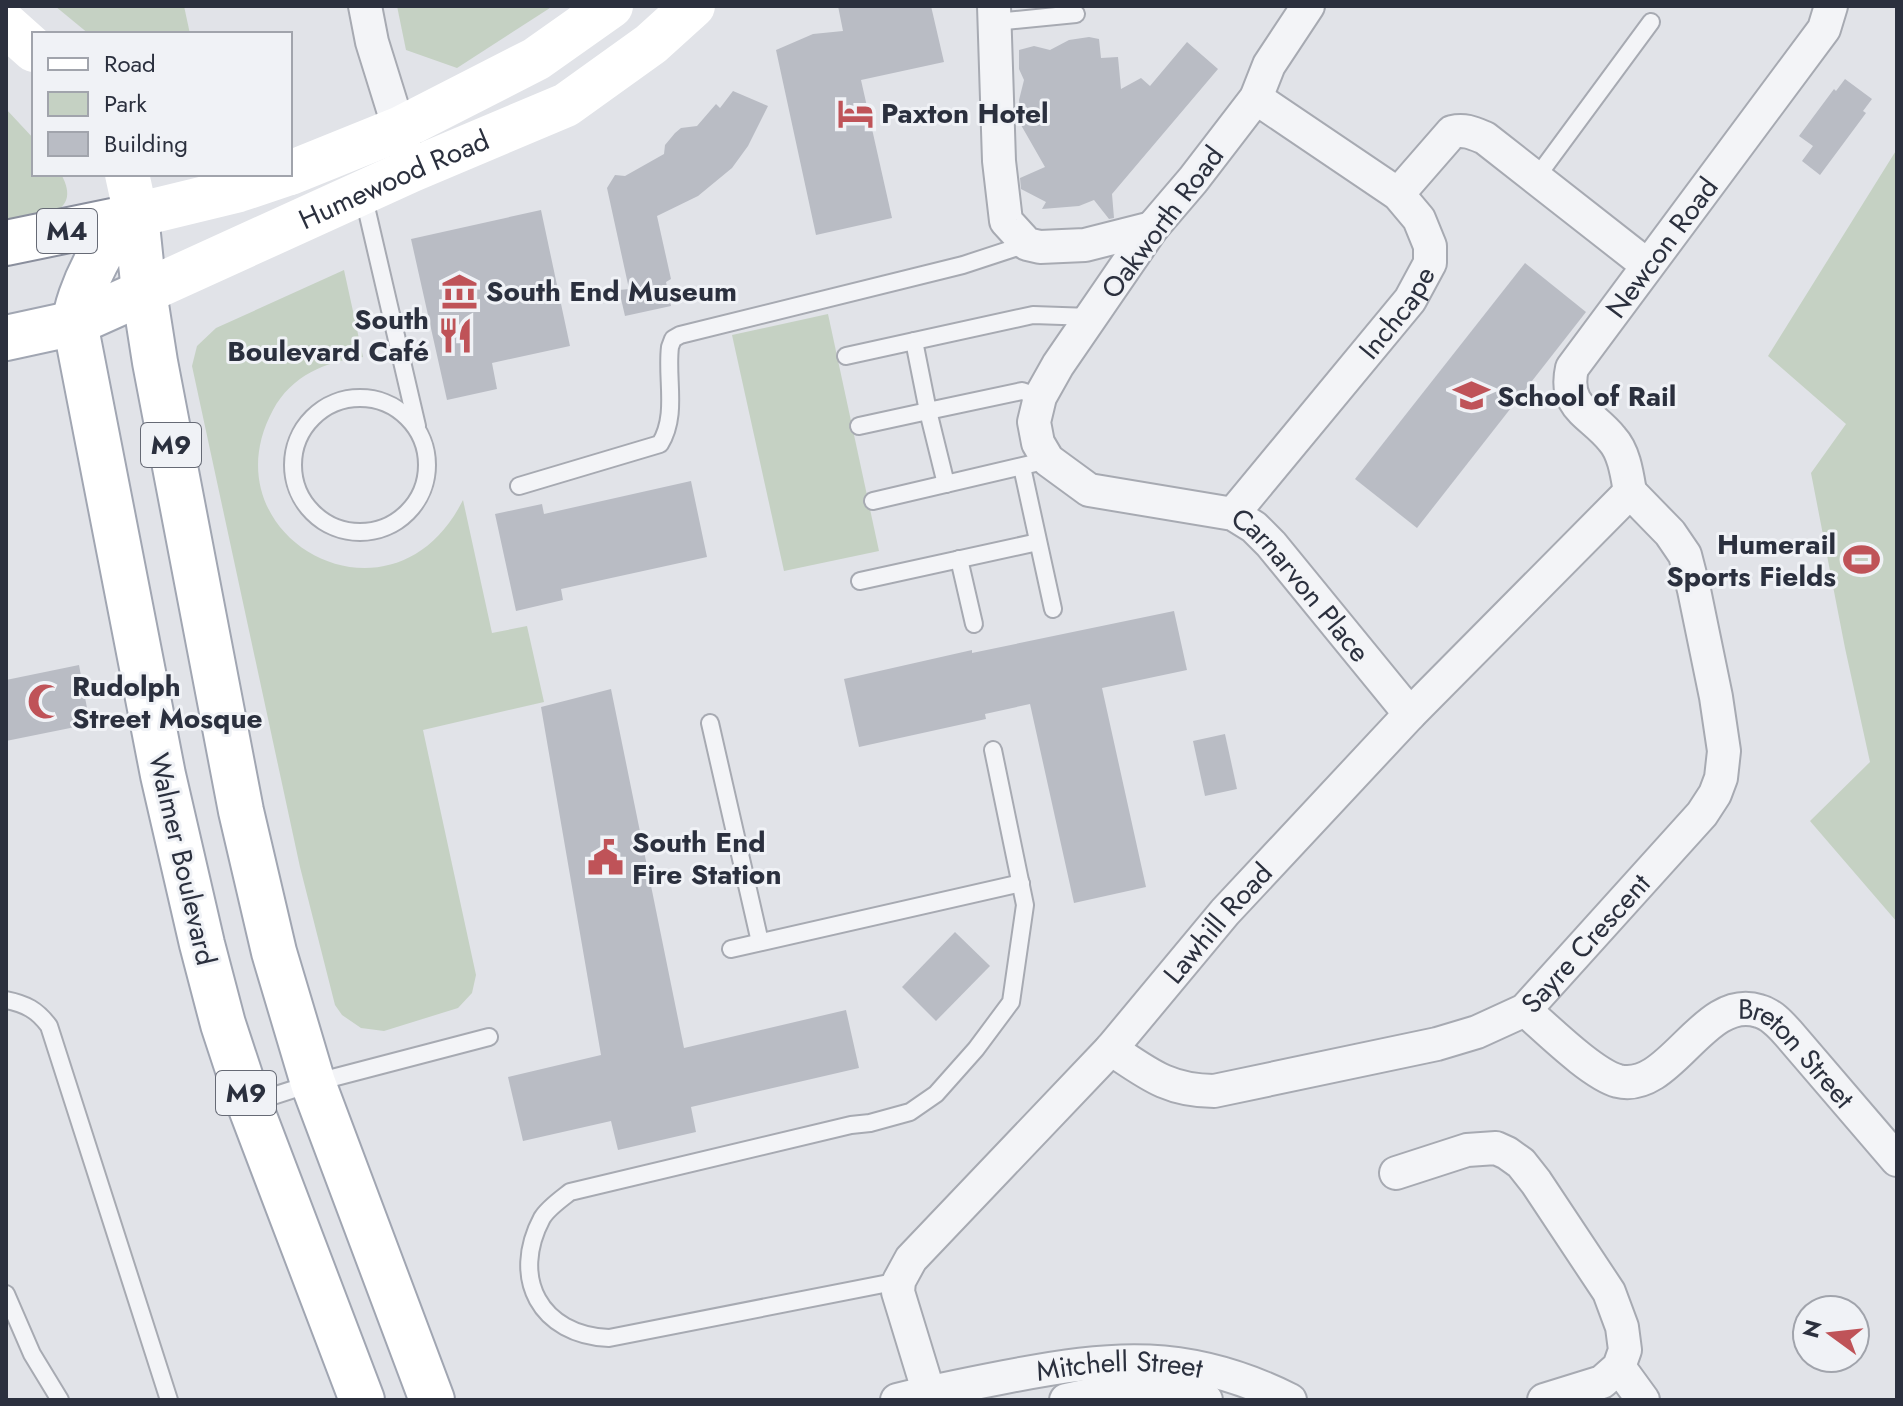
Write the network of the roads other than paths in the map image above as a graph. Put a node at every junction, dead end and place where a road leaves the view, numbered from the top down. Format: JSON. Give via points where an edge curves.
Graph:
{"nodes":[{"id":1,"x":365,"y":6,"type":"edge"},
{"id":2,"x":611,"y":6,"type":"edge"},
{"id":3,"x":693,"y":6,"type":"edge"},
{"id":4,"x":1308,"y":6,"type":"edge"},
{"id":5,"x":1831,"y":6,"type":"edge"},
{"id":6,"x":995,"y":14,"type":"edge"},
{"id":7,"x":1076,"y":14,"type":"dead end"},
{"id":8,"x":1651,"y":22,"type":"dead end"},
{"id":9,"x":6,"y":25,"type":"edge"},
{"id":10,"x":32,"y":48,"type":"edge"},
{"id":11,"x":1256,"y":98,"type":"junction"},
{"id":12,"x":399,"y":129,"type":"junction"},
{"id":13,"x":412,"y":170,"type":"junction"},
{"id":14,"x":292,"y":172,"type":"edge"},
{"id":15,"x":282,"y":176,"type":"edge"},
{"id":16,"x":1536,"y":178,"type":"junction"},
{"id":17,"x":363,"y":192,"type":"junction"},
{"id":18,"x":1398,"y":194,"type":"junction"},
{"id":19,"x":130,"y":202,"type":"edge"},
{"id":20,"x":1152,"y":228,"type":"junction"},
{"id":21,"x":6,"y":243,"type":"edge"},
{"id":22,"x":1027,"y":244,"type":"junction"},
{"id":23,"x":1647,"y":265,"type":"junction"},
{"id":24,"x":144,"y":292,"type":"junction"},
{"id":25,"x":1091,"y":317,"type":"junction"},
{"id":26,"x":75,"y":323,"type":"junction"},
{"id":27,"x":6,"y":338,"type":"edge"},
{"id":28,"x":914,"y":341,"type":"junction"},
{"id":29,"x":846,"y":356,"type":"dead end"},
{"id":30,"x":1040,"y":397,"type":"junction"},
{"id":31,"x":928,"y":411,"type":"junction"},
{"id":32,"x":417,"y":426,"type":"junction"},
{"id":33,"x":859,"y":426,"type":"dead end"},
{"id":34,"x":1036,"y":457,"type":"junction"},
{"id":35,"x":946,"y":484,"type":"junction"},
{"id":36,"x":519,"y":486,"type":"dead end"},
{"id":37,"x":1630,"y":492,"type":"junction"},
{"id":38,"x":873,"y":501,"type":"dead end"},
{"id":39,"x":1233,"y":514,"type":"junction"},
{"id":40,"x":1038,"y":542,"type":"junction"},
{"id":41,"x":959,"y":559,"type":"junction"},
{"id":42,"x":860,"y":581,"type":"dead end"},
{"id":43,"x":1053,"y":609,"type":"dead end"},
{"id":44,"x":974,"y":624,"type":"dead end"},
{"id":45,"x":1410,"y":714,"type":"junction"},
{"id":46,"x":710,"y":723,"type":"dead end"},
{"id":47,"x":993,"y":750,"type":"dead end"},
{"id":48,"x":1021,"y":883,"type":"junction"},
{"id":49,"x":760,"y":942,"type":"junction"},
{"id":50,"x":731,"y":949,"type":"dead end"},
{"id":51,"x":6,"y":1000,"type":"edge"},
{"id":52,"x":1525,"y":1010,"type":"junction"},
{"id":53,"x":489,"y":1037,"type":"dead end"},
{"id":54,"x":1111,"y":1049,"type":"junction"},
{"id":55,"x":313,"y":1083,"type":"junction"},
{"id":56,"x":249,"y":1103,"type":"junction"},
{"id":57,"x":1897,"y":1160,"type":"edge"},
{"id":58,"x":1396,"y":1173,"type":"dead end"},
{"id":59,"x":899,"y":1281,"type":"junction"},
{"id":60,"x":6,"y":1294,"type":"edge"},
{"id":61,"x":1619,"y":1367,"type":"junction"},
{"id":62,"x":930,"y":1396,"type":"edge"},
{"id":63,"x":60,"y":1400,"type":"edge"},
{"id":64,"x":169,"y":1400,"type":"edge"},
{"id":65,"x":362,"y":1400,"type":"edge"},
{"id":66,"x":432,"y":1400,"type":"edge"},
{"id":67,"x":897,"y":1400,"type":"edge"},
{"id":68,"x":1066,"y":1400,"type":"edge"},
{"id":69,"x":1206,"y":1400,"type":"edge"},
{"id":70,"x":1290,"y":1400,"type":"edge"},
{"id":71,"x":1544,"y":1400,"type":"edge"},
{"id":72,"x":1643,"y":1400,"type":"edge"}],
"edges":[{"from":1,"to":12,"type":"street"},
{"from":2,"to":12,"type":"main road","name":"Humewood Road","number":"M4","via":[[536,59]]},
{"from":3,"to":13,"type":"main road","name":"Humewood Road","via":[[651,44],[566,105]]},
{"from":4,"to":11,"type":"street","name":"Oakworth Road","via":[[1269,65]]},
{"from":5,"to":23,"type":"street","name":"Newcon Road","via":[[1824,29]]},
{"from":6,"to":7,"type":"lane"},
{"from":6,"to":22,"type":"street","via":[[1002,197],[1006,221]]},
{"from":8,"to":16,"type":"lane"},
{"from":9,"to":10,"type":"main road"},
{"from":11,"to":18,"type":"street","name":"Inchcape"},
{"from":11,"to":20,"type":"street","name":"Oakworth Road"},
{"from":12,"to":13,"type":"street"},
{"from":12,"to":14,"type":"main road","name":"Humewood Road","number":"M4"},
{"from":13,"to":17,"type":"main road","name":"Humewood Road"},
{"from":15,"to":19,"type":"main road","name":"Humewood Road","number":"M4","via":[[239,190]]},
{"from":16,"to":18,"type":"street","via":[[1485,138],[1462,130],[1452,132]]},
{"from":16,"to":23,"type":"street"},
{"from":17,"to":24,"type":"main road","name":"Humewood Road"},
{"from":17,"to":32,"type":"lane"},
{"from":18,"to":39,"type":"street","name":"Inchcape","via":[[1419,219],[1430,246],[1430,263],[1420,285]]},
{"from":19,"to":21,"type":"main road","number":"M4"},
{"from":19,"to":24,"type":"main road","number":"M9"},
{"from":19,"to":26,"type":"main road","name":"Walmer Boulevard","number":"M9","via":[[79,297]]},
{"from":20,"to":22,"type":"street","via":[[1085,245]]},
{"from":20,"to":25,"type":"street","name":"Oakworth Road"},
{"from":22,"to":36,"type":"lane","via":[[963,265],[680,335],[670,347],[670,416],[660,444]]},
{"from":23,"to":37,"type":"street","name":"Newcon Road","via":[[1579,356],[1569,380],[1579,408],[1621,453]]},
{"from":24,"to":26,"type":"main road","name":"Humewood Road"},
{"from":24,"to":55,"type":"main road","number":"M9","via":[[241,811],[274,952]]},
{"from":25,"to":28,"type":"lane","via":[[1033,315]]},
{"from":25,"to":30,"type":"street","name":"Oakworth Road"},
{"from":26,"to":27,"type":"main road","name":"Humewood Road"},
{"from":26,"to":56,"type":"main road","name":"Walmer Boulevard","number":"M9","via":[[163,775],[202,944]]},
{"from":28,"to":29,"type":"lane"},
{"from":28,"to":31,"type":"lane"},
{"from":30,"to":31,"type":"lane","via":[[1022,391]]},
{"from":30,"to":34,"type":"street","name":"Oakworth Road","via":[[1034,422]]},
{"from":31,"to":33,"type":"lane"},
{"from":31,"to":35,"type":"lane"},
{"from":32,"to":32,"type":"lane","via":[[428,460],[426,472],[421,495],[398,522],[364,533],[330,527],[303,503],[292,470],[299,435],[322,408],[356,396],[390,403]]},
{"from":34,"to":35,"type":"lane"},
{"from":34,"to":39,"type":"street","name":"Carnarvon Place","via":[[1089,490]]},
{"from":34,"to":40,"type":"lane"},
{"from":35,"to":38,"type":"lane"},
{"from":37,"to":45,"type":"street","name":"Lawhill Road"},
{"from":37,"to":52,"type":"street","name":"Sayre Crescent","via":[[1685,555],[1716,697],[1724,751],[1721,778],[1702,814]]},
{"from":39,"to":45,"type":"street","name":"Carnarvon Place","via":[[1271,544]]},
{"from":40,"to":41,"type":"lane"},
{"from":40,"to":43,"type":"lane"},
{"from":41,"to":42,"type":"lane"},
{"from":41,"to":44,"type":"lane"},
{"from":45,"to":54,"type":"street","name":"Lawhill Road","via":[[1225,912]]},
{"from":46,"to":49,"type":"lane"},
{"from":47,"to":48,"type":"lane"},
{"from":48,"to":49,"type":"lane"},
{"from":48,"to":59,"type":"lane","via":[[1025,905],[1011,1002],[936,1094],[910,1112],[870,1123],[570,1192],[544,1215],[531,1248],[528,1275],[539,1305],[561,1326],[609,1338]]},
{"from":49,"to":50,"type":"lane"},
{"from":51,"to":64,"type":"lane","via":[[38,1012],[49,1026]]},
{"from":52,"to":54,"type":"street","name":"Sayre Crescent","via":[[1437,1044],[1214,1091],[1161,1082]]},
{"from":52,"to":57,"type":"street","name":"Breton Street","via":[[1601,1074],[1630,1082],[1647,1078],[1721,1015],[1742,1008],[1758,1010],[1788,1033]]},
{"from":53,"to":55,"type":"lane"},
{"from":54,"to":59,"type":"street","name":"Lawhill Road","via":[[911,1259]]},
{"from":55,"to":56,"type":"lane"},
{"from":55,"to":66,"type":"main road","number":"M9"},
{"from":56,"to":65,"type":"main road","name":"Walmer Boulevard","number":"M9"},
{"from":58,"to":61,"type":"street","via":[[1484,1147],[1521,1163],[1609,1292],[1622,1327],[1625,1350]]},
{"from":59,"to":62,"type":"street","via":[[900,1301]]},
{"from":60,"to":63,"type":"lane","via":[[32,1354]]},
{"from":61,"to":71,"type":"street","via":[[1602,1382]]},
{"from":61,"to":72,"type":"street"},
{"from":62,"to":67,"type":"street","name":"Mitchell Street"},
{"from":62,"to":70,"type":"street","name":"Mitchell Street","via":[[1057,1367],[1139,1360],[1193,1365]]},
{"from":68,"to":69,"type":"street","name":"Mitchell Street","via":[[1147,1390]]}]}
